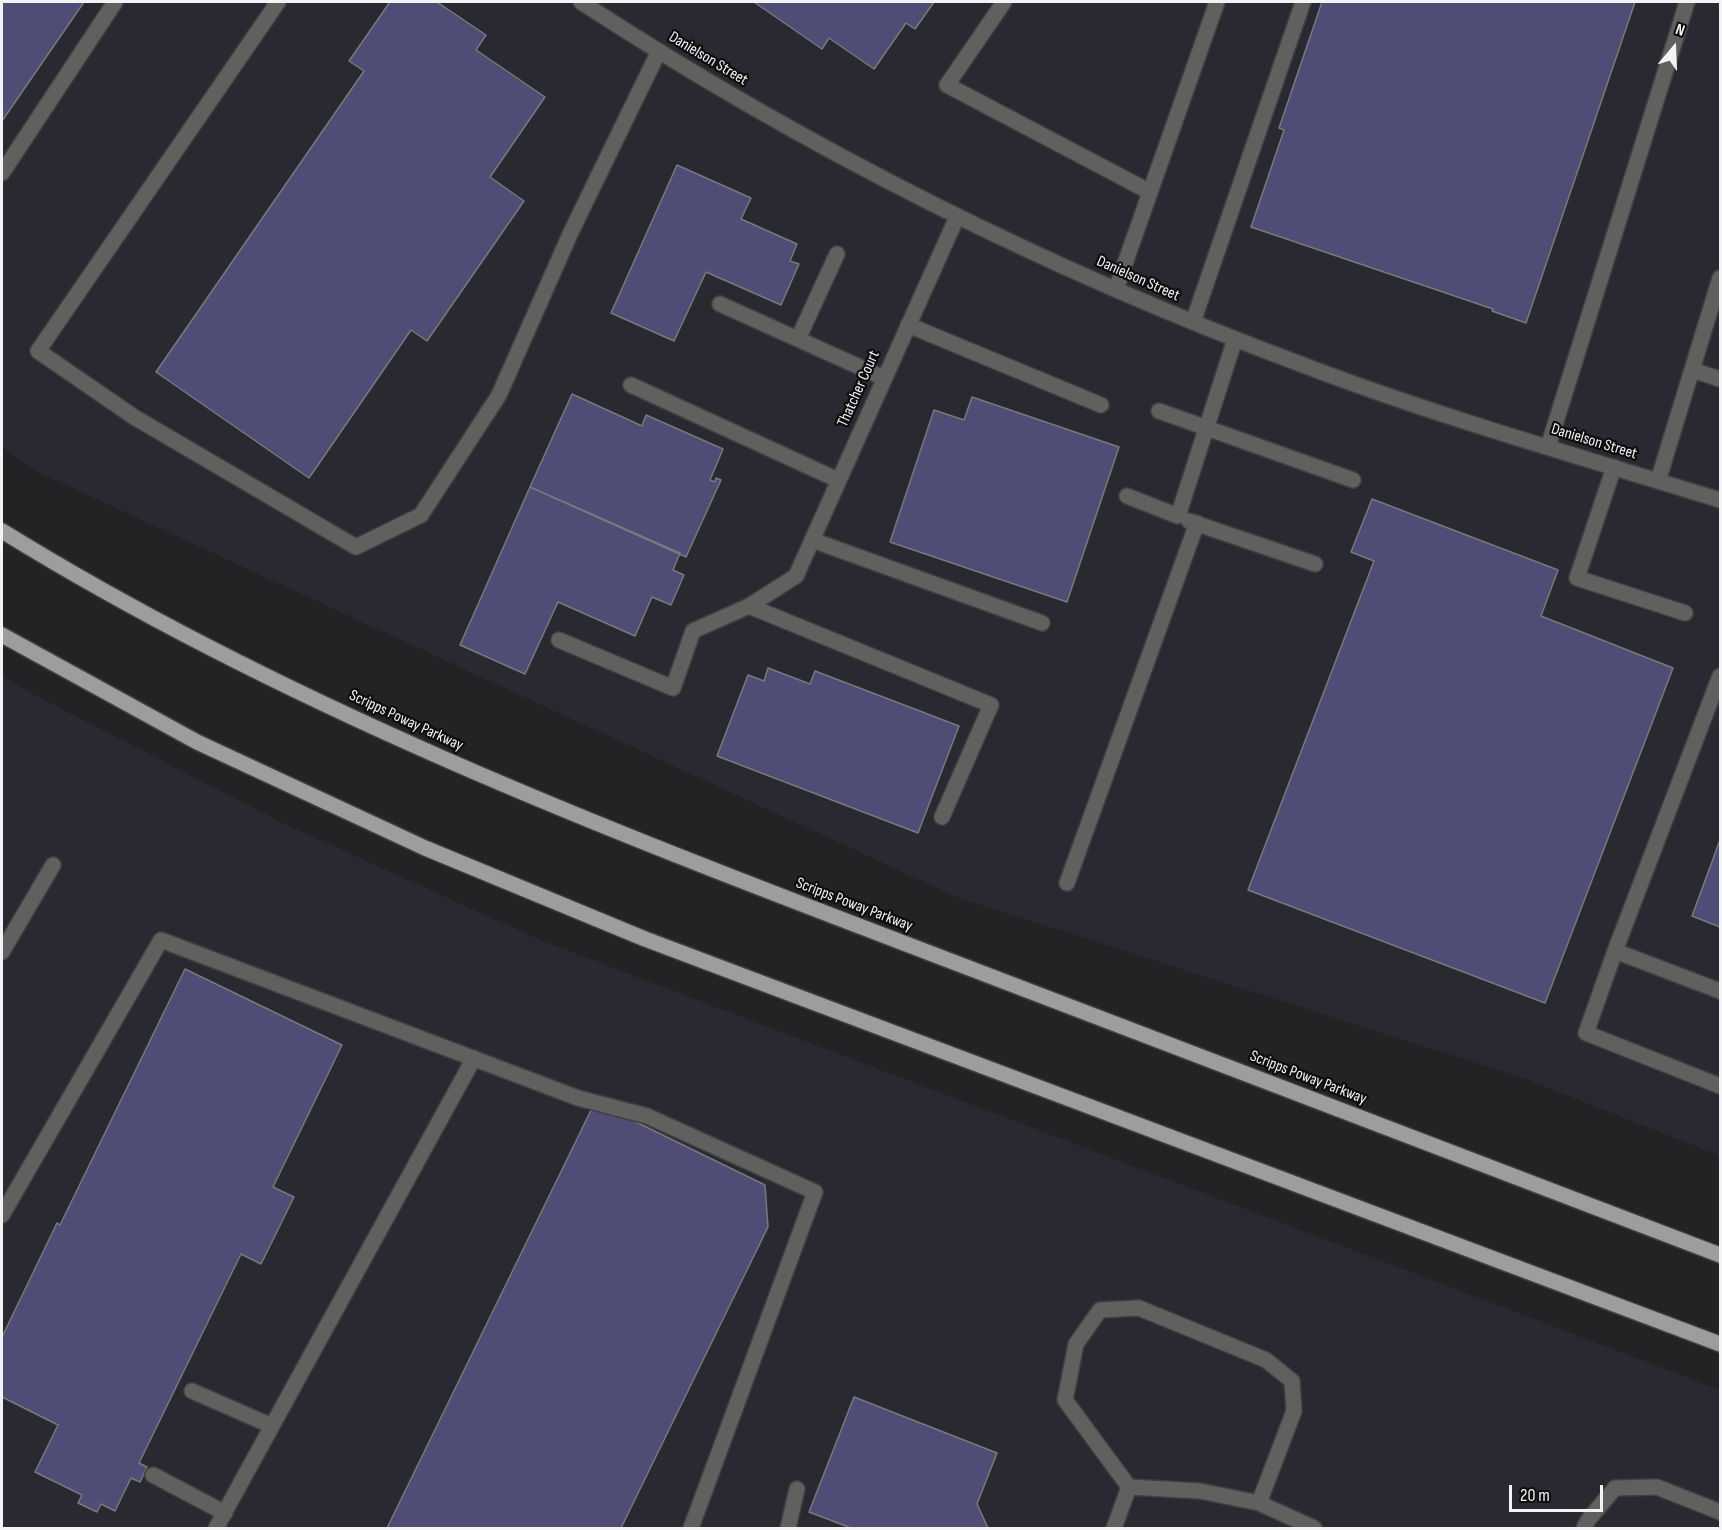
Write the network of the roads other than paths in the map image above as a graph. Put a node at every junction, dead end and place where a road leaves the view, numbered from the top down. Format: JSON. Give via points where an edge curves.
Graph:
{"nodes":[{"id":1,"x":115,"y":2,"type":"edge"},
{"id":2,"x":278,"y":2,"type":"edge"},
{"id":3,"x":581,"y":2,"type":"edge"},
{"id":4,"x":1004,"y":2,"type":"edge"},
{"id":5,"x":1217,"y":2,"type":"edge"},
{"id":6,"x":1303,"y":2,"type":"edge"},
{"id":7,"x":1687,"y":2,"type":"edge"},
{"id":8,"x":659,"y":51,"type":"junction"},
{"id":9,"x":2,"y":173,"type":"edge"},
{"id":10,"x":1150,"y":192,"type":"junction"},
{"id":11,"x":957,"y":217,"type":"junction"},
{"id":12,"x":837,"y":254,"type":"dead end"},
{"id":13,"x":1720,"y":278,"type":"edge"},
{"id":14,"x":1116,"y":289,"type":"junction"},
{"id":15,"x":720,"y":304,"type":"dead end"},
{"id":16,"x":1193,"y":322,"type":"junction"},
{"id":17,"x":908,"y":325,"type":"junction"},
{"id":18,"x":798,"y":339,"type":"junction"},
{"id":19,"x":1235,"y":339,"type":"junction"},
{"id":20,"x":1692,"y":370,"type":"junction"},
{"id":21,"x":884,"y":378,"type":"junction"},
{"id":22,"x":1720,"y":378,"type":"edge"},
{"id":23,"x":631,"y":385,"type":"dead end"},
{"id":24,"x":1101,"y":405,"type":"dead end"},
{"id":25,"x":1159,"y":411,"type":"dead end"},
{"id":26,"x":1207,"y":427,"type":"junction"},
{"id":27,"x":1548,"y":447,"type":"junction"},
{"id":28,"x":1614,"y":467,"type":"junction"},
{"id":29,"x":838,"y":480,"type":"junction"},
{"id":30,"x":1353,"y":480,"type":"dead end"},
{"id":31,"x":1658,"y":481,"type":"junction"},
{"id":32,"x":1127,"y":496,"type":"dead end"},
{"id":33,"x":1720,"y":500,"type":"edge"},
{"id":34,"x":1178,"y":516,"type":"junction"},
{"id":35,"x":1197,"y":523,"type":"junction"},
{"id":36,"x":2,"y":531,"type":"edge"},
{"id":37,"x":812,"y":540,"type":"junction"},
{"id":38,"x":1315,"y":564,"type":"dead end"},
{"id":39,"x":749,"y":606,"type":"junction"},
{"id":40,"x":1685,"y":613,"type":"dead end"},
{"id":41,"x":1042,"y":623,"type":"dead end"},
{"id":42,"x":2,"y":635,"type":"edge"},
{"id":43,"x":559,"y":640,"type":"dead end"},
{"id":44,"x":1720,"y":676,"type":"edge"},
{"id":45,"x":942,"y":817,"type":"dead end"},
{"id":46,"x":53,"y":865,"type":"dead end"},
{"id":47,"x":1066,"y":883,"type":"dead end"},
{"id":48,"x":1615,"y":951,"type":"junction"},
{"id":49,"x":2,"y":952,"type":"edge"},
{"id":50,"x":1720,"y":991,"type":"edge"},
{"id":51,"x":474,"y":1058,"type":"junction"},
{"id":52,"x":1720,"y":1086,"type":"edge"},
{"id":53,"x":2,"y":1215,"type":"edge"},
{"id":54,"x":1720,"y":1255,"type":"edge"},
{"id":55,"x":1720,"y":1344,"type":"edge"},
{"id":56,"x":192,"y":1391,"type":"dead end"},
{"id":57,"x":272,"y":1426,"type":"junction"},
{"id":58,"x":153,"y":1475,"type":"dead end"},
{"id":59,"x":1129,"y":1487,"type":"junction"},
{"id":60,"x":797,"y":1489,"type":"dead end"},
{"id":61,"x":1259,"y":1503,"type":"junction"},
{"id":62,"x":1720,"y":1512,"type":"edge"},
{"id":63,"x":225,"y":1513,"type":"junction"},
{"id":64,"x":216,"y":1528,"type":"edge"},
{"id":65,"x":691,"y":1528,"type":"edge"},
{"id":66,"x":788,"y":1528,"type":"edge"},
{"id":67,"x":1114,"y":1528,"type":"edge"},
{"id":68,"x":1314,"y":1528,"type":"edge"},
{"id":69,"x":1584,"y":1528,"type":"edge"}],
"edges":[{"from":1,"to":9,"type":"street"},
{"from":2,"to":8,"type":"street","via":[[38,351],[134,417],[356,547],[421,514],[499,395],[571,232]]},
{"from":3,"to":8,"type":"street","name":"Danielson Street"},
{"from":4,"to":10,"type":"street","via":[[947,85]]},
{"from":5,"to":10,"type":"street"},
{"from":6,"to":16,"type":"street"},
{"from":7,"to":27,"type":"street"},
{"from":8,"to":11,"type":"street","name":"Danielson Street","via":[[764,114]]},
{"from":10,"to":14,"type":"street"},
{"from":11,"to":14,"type":"street","name":"Danielson Street"},
{"from":11,"to":17,"type":"street","name":"Thatcher Court"},
{"from":12,"to":18,"type":"street"},
{"from":13,"to":20,"type":"street"},
{"from":14,"to":16,"type":"street","name":"Danielson Street"},
{"from":15,"to":18,"type":"street"},
{"from":16,"to":19,"type":"street","name":"Danielson Street"},
{"from":17,"to":21,"type":"street","name":"Thatcher Court"},
{"from":17,"to":24,"type":"street"},
{"from":18,"to":21,"type":"street"},
{"from":19,"to":26,"type":"street"},
{"from":19,"to":27,"type":"street","name":"Danielson Street","via":[[1304,366]]},
{"from":20,"to":22,"type":"street"},
{"from":20,"to":31,"type":"street"},
{"from":21,"to":29,"type":"street","name":"Thatcher Court"},
{"from":23,"to":29,"type":"street"},
{"from":25,"to":26,"type":"street"},
{"from":26,"to":30,"type":"street"},
{"from":26,"to":34,"type":"street"},
{"from":27,"to":28,"type":"street","name":"Danielson Street"},
{"from":28,"to":31,"type":"street","name":"Danielson Street"},
{"from":28,"to":40,"type":"street","via":[[1577,578]]},
{"from":29,"to":37,"type":"street","name":"Thatcher Court"},
{"from":31,"to":33,"type":"street","name":"Danielson Street"},
{"from":32,"to":34,"type":"street"},
{"from":34,"to":35,"type":"street"},
{"from":35,"to":38,"type":"street"},
{"from":35,"to":47,"type":"street"},
{"from":36,"to":54,"type":"main road","name":"Scripps Poway Parkway","via":[[236,662],[480,774],[688,861]]},
{"from":37,"to":39,"type":"street","name":"Thatcher Court","via":[[796,576]]},
{"from":37,"to":41,"type":"street"},
{"from":39,"to":43,"type":"street","via":[[693,631],[673,688]]},
{"from":39,"to":45,"type":"street","via":[[991,705]]},
{"from":42,"to":55,"type":"main road","via":[[197,742],[425,848],[634,934]]},
{"from":44,"to":48,"type":"street"},
{"from":46,"to":49,"type":"street"},
{"from":48,"to":50,"type":"street"},
{"from":48,"to":52,"type":"street","via":[[1586,1034]]},
{"from":51,"to":53,"type":"street","via":[[161,940]]},
{"from":51,"to":57,"type":"street"},
{"from":51,"to":65,"type":"street","via":[[578,1098],[647,1116],[815,1192]]},
{"from":56,"to":57,"type":"street"},
{"from":57,"to":63,"type":"street"},
{"from":58,"to":63,"type":"street"},
{"from":59,"to":61,"type":"street","via":[[1200,1491]]},
{"from":59,"to":61,"type":"street","via":[[1065,1400],[1076,1344],[1100,1310],[1139,1308],[1266,1360],[1292,1381],[1294,1411]]},
{"from":59,"to":67,"type":"street"},
{"from":60,"to":66,"type":"street"},
{"from":61,"to":68,"type":"street"},
{"from":62,"to":69,"type":"street","via":[[1657,1486],[1616,1488]]},
{"from":63,"to":64,"type":"street"}]}
